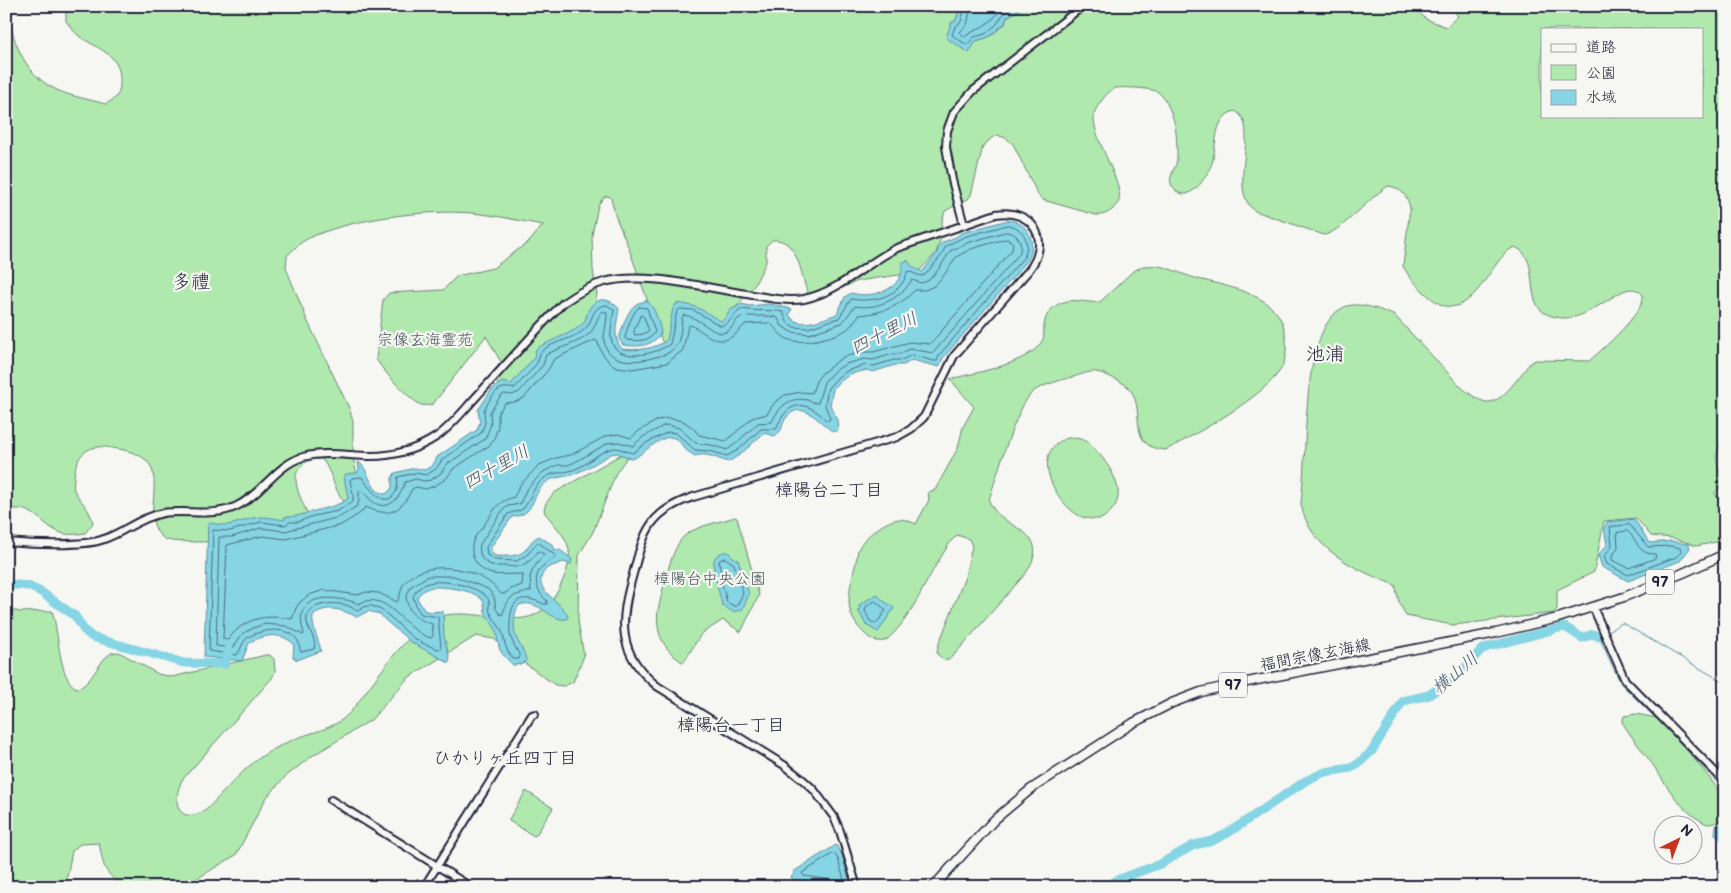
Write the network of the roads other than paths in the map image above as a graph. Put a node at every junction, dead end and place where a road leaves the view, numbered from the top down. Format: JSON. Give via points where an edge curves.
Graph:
{"nodes":[{"id":1,"x":1083,"y":6,"type":"edge"},
{"id":2,"x":964,"y":225,"type":"junction"},
{"id":3,"x":6,"y":542,"type":"edge"},
{"id":4,"x":1725,"y":554,"type":"edge"},
{"id":5,"x":1593,"y":607,"type":"junction"},
{"id":6,"x":535,"y":714,"type":"dead end"},
{"id":7,"x":1725,"y":782,"type":"edge"},
{"id":8,"x":331,"y":800,"type":"dead end"},
{"id":9,"x":437,"y":866,"type":"junction"},
{"id":10,"x":424,"y":887,"type":"edge"},
{"id":11,"x":471,"y":887,"type":"edge"},
{"id":12,"x":858,"y":887,"type":"edge"},
{"id":13,"x":934,"y":887,"type":"edge"}],
"edges":[{"from":1,"to":2,"type":"street","via":[[973,91],[954,112],[947,131],[946,147]]},
{"from":2,"to":3,"type":"street","via":[[883,254],[822,294],[803,299],[773,298],[646,278],[604,282],[583,290],[564,303],[450,426],[410,450],[372,456],[326,453],[302,458],[282,468],[237,506],[215,513],[172,512],[151,516],[102,540],[81,543]]},
{"from":2,"to":12,"type":"street","via":[[996,214],[1018,215],[1028,220],[1035,230],[1039,252],[1029,270],[954,356],[919,422],[898,437],[673,505],[656,517],[646,531],[624,606],[626,642],[642,672],[657,686],[784,765],[814,790],[834,817]]},
{"from":4,"to":5,"type":"main road","name":"福間宗像玄海線","number":"97"},
{"from":5,"to":7,"type":"street","via":[[1625,680]]},
{"from":5,"to":13,"type":"main road","name":"福間宗像玄海線","number":"97","via":[[1496,633],[1227,686],[1172,703],[1112,735],[1031,789],[994,820]]},
{"from":6,"to":9,"type":"street"},
{"from":8,"to":9,"type":"street"},
{"from":9,"to":10,"type":"street"},
{"from":9,"to":11,"type":"street"}]}
